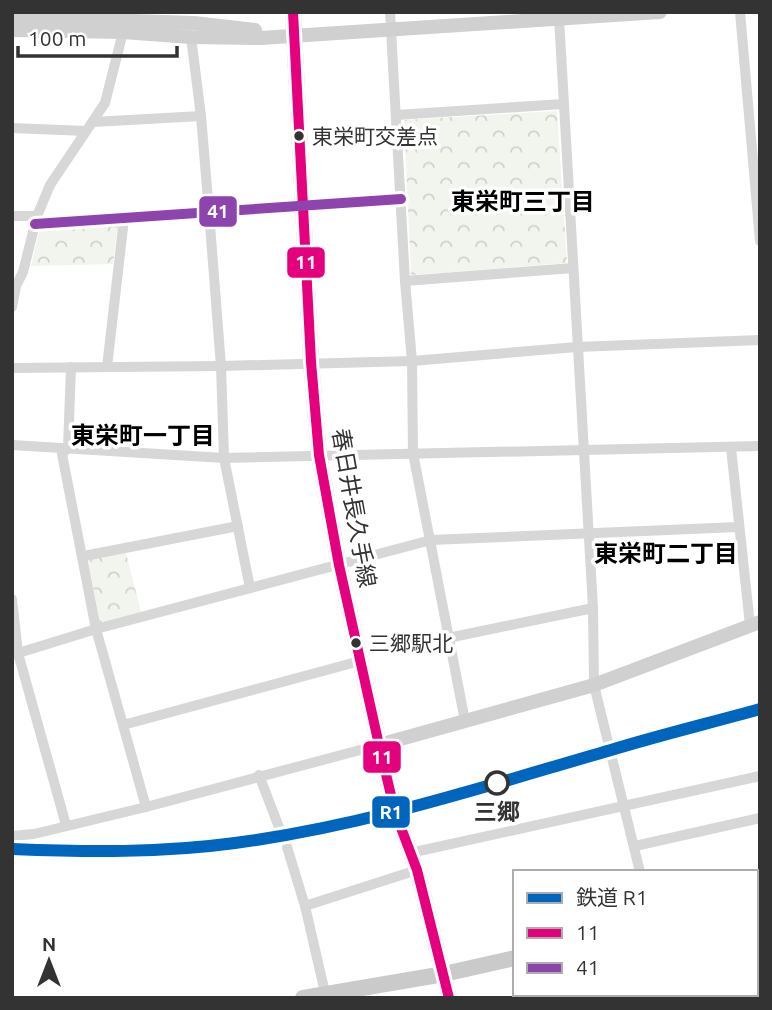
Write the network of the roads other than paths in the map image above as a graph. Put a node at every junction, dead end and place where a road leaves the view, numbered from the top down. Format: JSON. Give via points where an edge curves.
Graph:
{"nodes":[{"id":1,"x":293,"y":12,"type":"edge"},
{"id":2,"x":390,"y":12,"type":"edge"},
{"id":3,"x":660,"y":12,"type":"edge"},
{"id":4,"x":740,"y":12,"type":"edge"},
{"id":5,"x":603,"y":14,"type":"edge"},
{"id":6,"x":531,"y":16,"type":"edge"},
{"id":7,"x":12,"y":17,"type":"edge"},
{"id":8,"x":559,"y":18,"type":"junction"},
{"id":9,"x":120,"y":21,"type":"edge"},
{"id":10,"x":193,"y":24,"type":"edge"},
{"id":11,"x":390,"y":29,"type":"junction"},
{"id":12,"x":12,"y":30,"type":"edge"},
{"id":13,"x":295,"y":34,"type":"junction"},
{"id":14,"x":564,"y":104,"type":"junction"},
{"id":15,"x":201,"y":116,"type":"junction"},
{"id":16,"x":396,"y":116,"type":"junction"},
{"id":17,"x":89,"y":126,"type":"junction"},
{"id":18,"x":12,"y":128,"type":"edge"},
{"id":19,"x":401,"y":199,"type":"junction"},
{"id":20,"x":758,"y":200,"type":"edge"},
{"id":21,"x":303,"y":206,"type":"junction"},
{"id":22,"x":209,"y":212,"type":"junction"},
{"id":23,"x":12,"y":216,"type":"edge"},
{"id":24,"x":124,"y":219,"type":"junction"},
{"id":25,"x":36,"y":220,"type":"junction"},
{"id":26,"x":760,"y":241,"type":"edge"},
{"id":27,"x":573,"y":268,"type":"junction"},
{"id":28,"x":405,"y":281,"type":"junction"},
{"id":29,"x":14,"y":286,"type":"edge"},
{"id":30,"x":12,"y":307,"type":"edge"},
{"id":31,"x":760,"y":340,"type":"edge"},
{"id":32,"x":577,"y":347,"type":"junction"},
{"id":33,"x":412,"y":361,"type":"junction"},
{"id":34,"x":311,"y":362,"type":"junction"},
{"id":35,"x":221,"y":366,"type":"junction"},
{"id":36,"x":71,"y":367,"type":"junction"},
{"id":37,"x":107,"y":367,"type":"junction"},
{"id":38,"x":12,"y":368,"type":"edge"},
{"id":39,"x":12,"y":445,"type":"edge"},
{"id":40,"x":760,"y":446,"type":"edge"},
{"id":41,"x":68,"y":448,"type":"junction"},
{"id":42,"x":731,"y":448,"type":"junction"},
{"id":43,"x":584,"y":450,"type":"junction"},
{"id":44,"x":413,"y":453,"type":"junction"},
{"id":45,"x":319,"y":455,"type":"junction"},
{"id":46,"x":224,"y":458,"type":"junction"},
{"id":47,"x":237,"y":526,"type":"junction"},
{"id":48,"x":738,"y":527,"type":"junction"},
{"id":49,"x":588,"y":535,"type":"junction"},
{"id":50,"x":431,"y":540,"type":"junction"},
{"id":51,"x":83,"y":556,"type":"junction"},
{"id":52,"x":339,"y":565,"type":"junction"},
{"id":53,"x":250,"y":589,"type":"junction"},
{"id":54,"x":12,"y":598,"type":"edge"},
{"id":55,"x":593,"y":608,"type":"junction"},
{"id":56,"x":755,"y":624,"type":"edge"},
{"id":57,"x":96,"y":629,"type":"junction"},
{"id":58,"x":448,"y":638,"type":"junction"},
{"id":59,"x":15,"y":654,"type":"edge"},
{"id":60,"x":360,"y":661,"type":"junction"},
{"id":61,"x":594,"y":685,"type":"junction"},
{"id":62,"x":465,"y":721,"type":"junction"},
{"id":63,"x":123,"y":725,"type":"junction"},
{"id":64,"x":379,"y":745,"type":"junction"},
{"id":65,"x":259,"y":775,"type":"junction"},
{"id":66,"x":760,"y":776,"type":"edge"},
{"id":67,"x":622,"y":806,"type":"junction"},
{"id":68,"x":146,"y":807,"type":"junction"},
{"id":69,"x":760,"y":818,"type":"edge"},
{"id":70,"x":66,"y":825,"type":"junction"},
{"id":71,"x":280,"y":830,"type":"dead end"},
{"id":72,"x":12,"y":836,"type":"edge"},
{"id":73,"x":635,"y":846,"type":"junction"},
{"id":74,"x":287,"y":848,"type":"dead end"},
{"id":75,"x":410,"y":853,"type":"junction"},
{"id":76,"x":416,"y":870,"type":"junction"},
{"id":77,"x":640,"y":870,"type":"edge"},
{"id":78,"x":305,"y":905,"type":"junction"},
{"id":79,"x":513,"y":958,"type":"edge"},
{"id":80,"x":444,"y":974,"type":"junction"},
{"id":81,"x":326,"y":996,"type":"edge"},
{"id":82,"x":303,"y":998,"type":"edge"},
{"id":83,"x":449,"y":998,"type":"edge"}],
"edges":[{"from":1,"to":13,"type":"main road","name":"春日井長久手線"},
{"from":2,"to":11,"type":"street"},
{"from":3,"to":5,"type":"street"},
{"from":4,"to":20,"type":"street"},
{"from":5,"to":8,"type":"street"},
{"from":6,"to":8,"type":"street"},
{"from":6,"to":11,"type":"street"},
{"from":7,"to":9,"type":"street"},
{"from":8,"to":14,"type":"street"},
{"from":9,"to":10,"type":"street"},
{"from":9,"to":12,"type":"street"},
{"from":9,"to":17,"type":"street","via":[[105,103]]},
{"from":10,"to":13,"type":"street"},
{"from":10,"to":15,"type":"street"},
{"from":11,"to":13,"type":"street"},
{"from":11,"to":16,"type":"street"},
{"from":13,"to":21,"type":"main road","name":"春日井長久手線"},
{"from":14,"to":16,"type":"street"},
{"from":14,"to":27,"type":"street"},
{"from":15,"to":17,"type":"street"},
{"from":15,"to":22,"type":"street"},
{"from":16,"to":19,"type":"street"},
{"from":17,"to":18,"type":"street"},
{"from":17,"to":25,"type":"street","via":[[50,185]]},
{"from":19,"to":21,"type":"street"},
{"from":19,"to":28,"type":"street"},
{"from":20,"to":26,"type":"street"},
{"from":21,"to":22,"type":"street"},
{"from":21,"to":34,"type":"main road","name":"春日井長久手線"},
{"from":22,"to":24,"type":"street"},
{"from":22,"to":35,"type":"street"},
{"from":23,"to":25,"type":"street"},
{"from":24,"to":25,"type":"street"},
{"from":24,"to":37,"type":"street"},
{"from":25,"to":29,"type":"street","via":[[23,272]]},
{"from":27,"to":28,"type":"street"},
{"from":27,"to":32,"type":"street"},
{"from":28,"to":33,"type":"street"},
{"from":29,"to":30,"type":"street"},
{"from":31,"to":32,"type":"street"},
{"from":32,"to":33,"type":"street"},
{"from":32,"to":43,"type":"street"},
{"from":33,"to":34,"type":"street"},
{"from":33,"to":44,"type":"street"},
{"from":34,"to":35,"type":"street"},
{"from":34,"to":45,"type":"main road","name":"春日井長久手線"},
{"from":35,"to":37,"type":"street"},
{"from":35,"to":46,"type":"street"},
{"from":36,"to":37,"type":"street"},
{"from":36,"to":38,"type":"street"},
{"from":36,"to":41,"type":"street"},
{"from":39,"to":41,"type":"street"},
{"from":40,"to":42,"type":"street"},
{"from":41,"to":46,"type":"street"},
{"from":41,"to":51,"type":"street","via":[[62,454]]},
{"from":42,"to":43,"type":"street"},
{"from":42,"to":48,"type":"street"},
{"from":43,"to":44,"type":"street"},
{"from":43,"to":49,"type":"street"},
{"from":44,"to":45,"type":"street"},
{"from":44,"to":50,"type":"street"},
{"from":45,"to":46,"type":"street"},
{"from":45,"to":52,"type":"main road","name":"春日井長久手線"},
{"from":46,"to":47,"type":"street"},
{"from":47,"to":51,"type":"street"},
{"from":47,"to":53,"type":"street"},
{"from":48,"to":49,"type":"street"},
{"from":48,"to":56,"type":"street"},
{"from":49,"to":50,"type":"street"},
{"from":49,"to":55,"type":"street"},
{"from":50,"to":52,"type":"street"},
{"from":50,"to":58,"type":"street"},
{"from":51,"to":57,"type":"street"},
{"from":52,"to":53,"type":"street"},
{"from":52,"to":60,"type":"main road","name":"春日井長久手線"},
{"from":53,"to":57,"type":"street"},
{"from":54,"to":59,"type":"street"},
{"from":55,"to":58,"type":"street"},
{"from":55,"to":61,"type":"street"},
{"from":56,"to":61,"type":"street"},
{"from":57,"to":59,"type":"street"},
{"from":57,"to":63,"type":"street"},
{"from":58,"to":62,"type":"street"},
{"from":59,"to":70,"type":"street"},
{"from":60,"to":63,"type":"street"},
{"from":60,"to":64,"type":"main road","name":"春日井長久手線"},
{"from":61,"to":62,"type":"street"},
{"from":61,"to":67,"type":"street"},
{"from":62,"to":64,"type":"street"},
{"from":63,"to":68,"type":"street"},
{"from":64,"to":65,"type":"street"},
{"from":64,"to":75,"type":"main road","name":"春日井長久手線"},
{"from":65,"to":68,"type":"street"},
{"from":65,"to":71,"type":"street"},
{"from":66,"to":67,"type":"street"},
{"from":67,"to":73,"type":"street"},
{"from":67,"to":75,"type":"street"},
{"from":68,"to":70,"type":"street"},
{"from":69,"to":73,"type":"street"},
{"from":70,"to":72,"type":"street"},
{"from":73,"to":77,"type":"street"},
{"from":74,"to":78,"type":"street"},
{"from":75,"to":76,"type":"main road","name":"春日井長久手線"},
{"from":76,"to":78,"type":"street"},
{"from":76,"to":80,"type":"main road","name":"春日井長久手線"},
{"from":78,"to":81,"type":"street"},
{"from":79,"to":80,"type":"main road"},
{"from":80,"to":81,"type":"main road"},
{"from":80,"to":83,"type":"main road","name":"春日井長久手線"},
{"from":81,"to":82,"type":"main road"}]}
